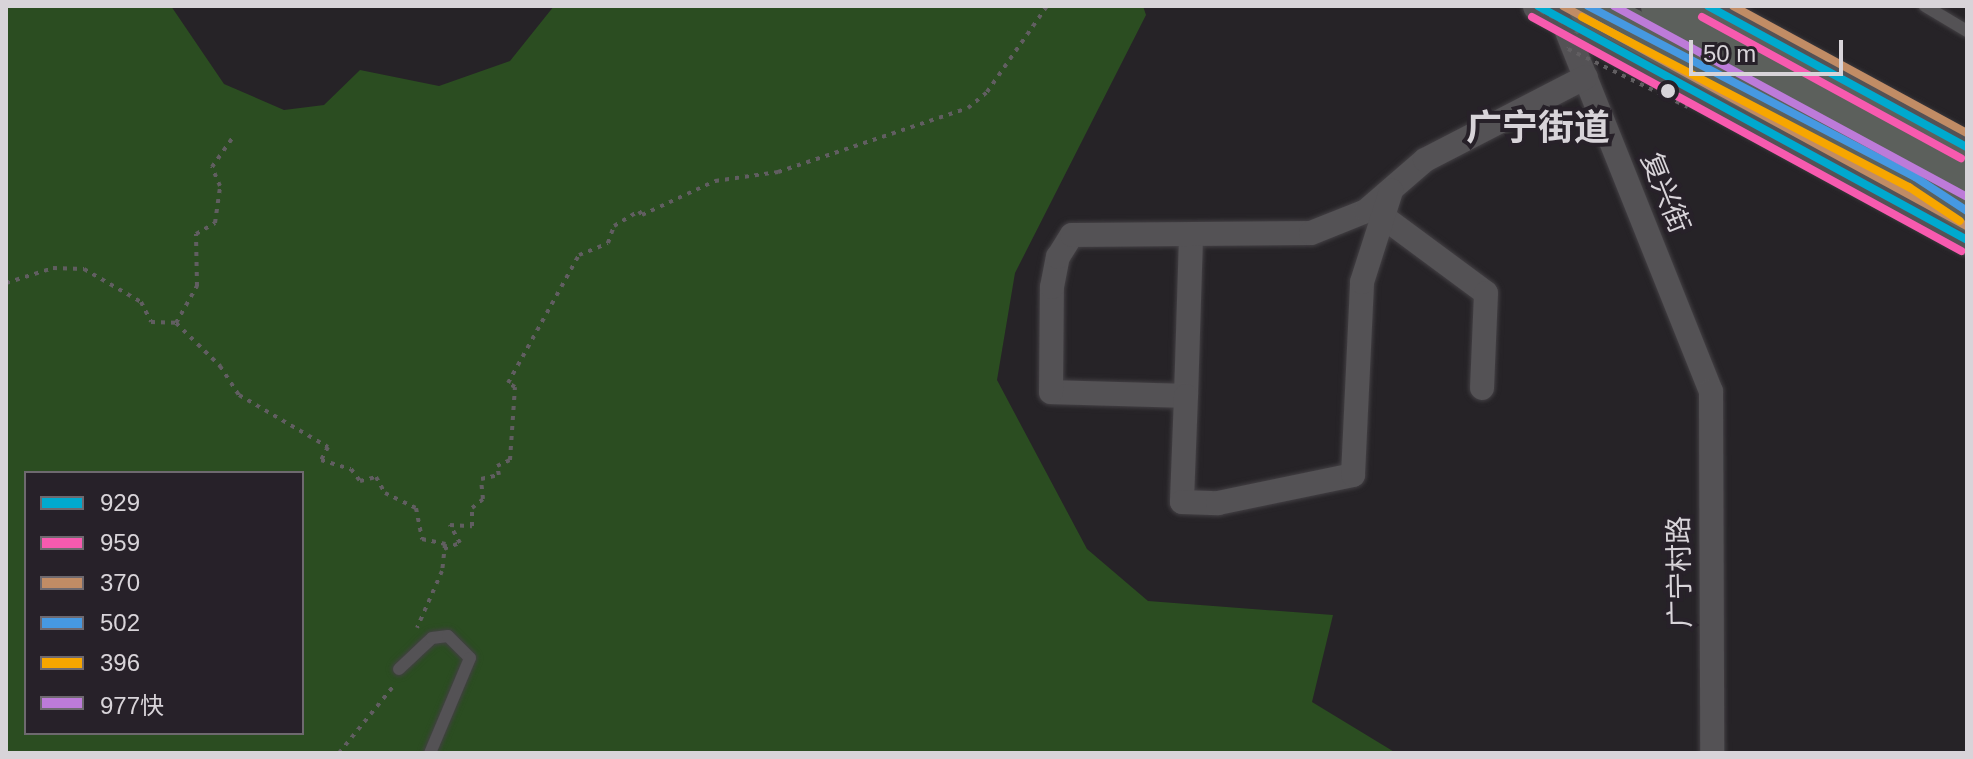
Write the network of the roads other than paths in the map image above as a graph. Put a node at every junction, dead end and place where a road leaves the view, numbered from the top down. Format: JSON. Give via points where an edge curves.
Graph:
{"nodes":[{"id":1,"x":1661,"y":6,"type":"edge"},
{"id":2,"x":1708,"y":6,"type":"edge"},
{"id":3,"x":1925,"y":6,"type":"edge"},
{"id":4,"x":1557,"y":10,"type":"edge"},
{"id":5,"x":1967,"y":31,"type":"edge"},
{"id":6,"x":1586,"y":77,"type":"junction"},
{"id":7,"x":1967,"y":147,"type":"edge"},
{"id":8,"x":1967,"y":173,"type":"edge"},
{"id":9,"x":1391,"y":191,"type":"junction"},
{"id":10,"x":1967,"y":211,"type":"edge"},
{"id":11,"x":1382,"y":216,"type":"junction"},
{"id":12,"x":1191,"y":237,"type":"junction"},
{"id":13,"x":1967,"y":240,"type":"edge"},
{"id":14,"x":1482,"y":388,"type":"dead end"},
{"id":15,"x":1711,"y":391,"type":"joint"},
{"id":16,"x":1186,"y":396,"type":"junction"},
{"id":17,"x":399,"y":669,"type":"road end"},
{"id":18,"x":430,"y":753,"type":"edge"},
{"id":19,"x":1712,"y":753,"type":"edge"}],
"edges":[{"from":1,"to":8,"type":"highway"},
{"from":2,"to":7,"type":"street"},
{"from":3,"to":5,"type":"lane"},
{"from":4,"to":6,"type":"street","name":"复兴街"},
{"from":4,"to":10,"type":"highway","via":[[1915,177]]},
{"from":4,"to":13,"type":"street"},
{"from":6,"to":9,"type":"street","via":[[1425,160]]},
{"from":6,"to":15,"type":"street","name":"复兴街"},
{"from":9,"to":11,"type":"street"},
{"from":9,"to":12,"type":"street","via":[[1366,211],[1311,233]]},
{"from":11,"to":14,"type":"street","via":[[1486,293]]},
{"from":11,"to":16,"type":"street","via":[[1362,282],[1353,475],[1218,503],[1182,502]]},
{"from":12,"to":16,"type":"street"},
{"from":12,"to":16,"type":"street","via":[[1072,235],[1058,257],[1052,287],[1051,392]]},
{"from":15,"to":19,"type":"street","name":"广宁村路"},
{"from":17,"to":18,"type":"lane","via":[[432,638],[448,636],[470,658]]}]}
